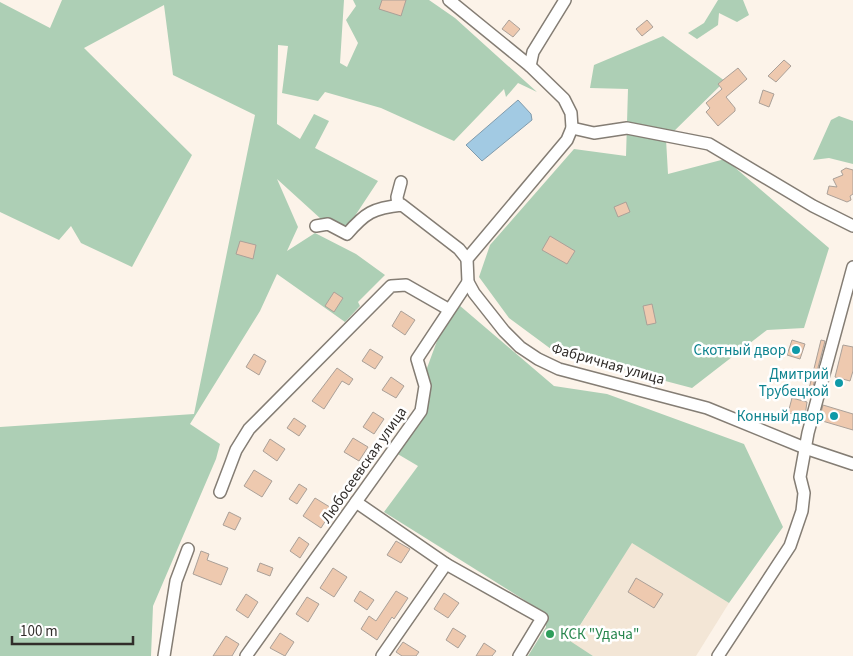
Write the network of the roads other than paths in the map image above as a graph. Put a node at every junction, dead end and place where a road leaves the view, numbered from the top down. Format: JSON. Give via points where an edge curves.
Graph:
{"nodes":[{"id":1,"x":449,"y":0,"type":"edge"},
{"id":2,"x":565,"y":0,"type":"edge"},
{"id":3,"x":530,"y":66,"type":"junction"},
{"id":4,"x":572,"y":128,"type":"junction"},
{"id":5,"x":401,"y":182,"type":"dead end"},
{"id":6,"x":398,"y":205,"type":"junction"},
{"id":7,"x":316,"y":226,"type":"dead end"},
{"id":8,"x":853,"y":226,"type":"edge"},
{"id":9,"x":467,"y":259,"type":"junction"},
{"id":10,"x":853,"y":267,"type":"edge"},
{"id":11,"x":468,"y":282,"type":"junction"},
{"id":12,"x":448,"y":309,"type":"junction"},
{"id":13,"x":805,"y":448,"type":"junction"},
{"id":14,"x":853,"y":464,"type":"edge"},
{"id":15,"x":220,"y":492,"type":"dead end"},
{"id":16,"x":356,"y":502,"type":"junction"},
{"id":17,"x":188,"y":549,"type":"dead end"},
{"id":18,"x":446,"y":564,"type":"junction"},
{"id":19,"x":164,"y":656,"type":"edge"},
{"id":20,"x":246,"y":656,"type":"edge"},
{"id":21,"x":382,"y":656,"type":"edge"},
{"id":22,"x":519,"y":656,"type":"edge"},
{"id":23,"x":718,"y":656,"type":"edge"}],
"edges":[{"from":1,"to":3,"type":"street"},
{"from":2,"to":3,"type":"street","via":[[533,52]]},
{"from":3,"to":4,"type":"street","via":[[564,99],[571,113]]},
{"from":4,"to":8,"type":"street","via":[[594,133],[627,128],[709,144]]},
{"from":4,"to":9,"type":"street","via":[[555,158]]},
{"from":5,"to":6,"type":"street"},
{"from":6,"to":7,"type":"street","via":[[364,214],[347,234],[328,224]]},
{"from":6,"to":9,"type":"street","via":[[459,248]]},
{"from":9,"to":11,"type":"street"},
{"from":10,"to":13,"type":"street"},
{"from":11,"to":12,"type":"street","name":"Любосеевская улица"},
{"from":11,"to":13,"type":"street","name":"Фабричная улица","via":[[504,331],[538,359],[559,369],[707,408]]},
{"from":12,"to":15,"type":"street","via":[[406,285],[391,286],[249,429],[236,450]]},
{"from":12,"to":16,"type":"street","name":"Любосеевская улица","via":[[417,359],[425,386],[421,411]]},
{"from":13,"to":14,"type":"street","name":"Фабричная улица"},
{"from":13,"to":23,"type":"street","via":[[800,477],[804,494],[802,511],[790,546]]},
{"from":16,"to":18,"type":"street"},
{"from":16,"to":20,"type":"street","name":"Любосеевская улица"},
{"from":17,"to":19,"type":"street","via":[[176,581]]},
{"from":18,"to":21,"type":"street"},
{"from":18,"to":22,"type":"street","via":[[542,618]]}]}
